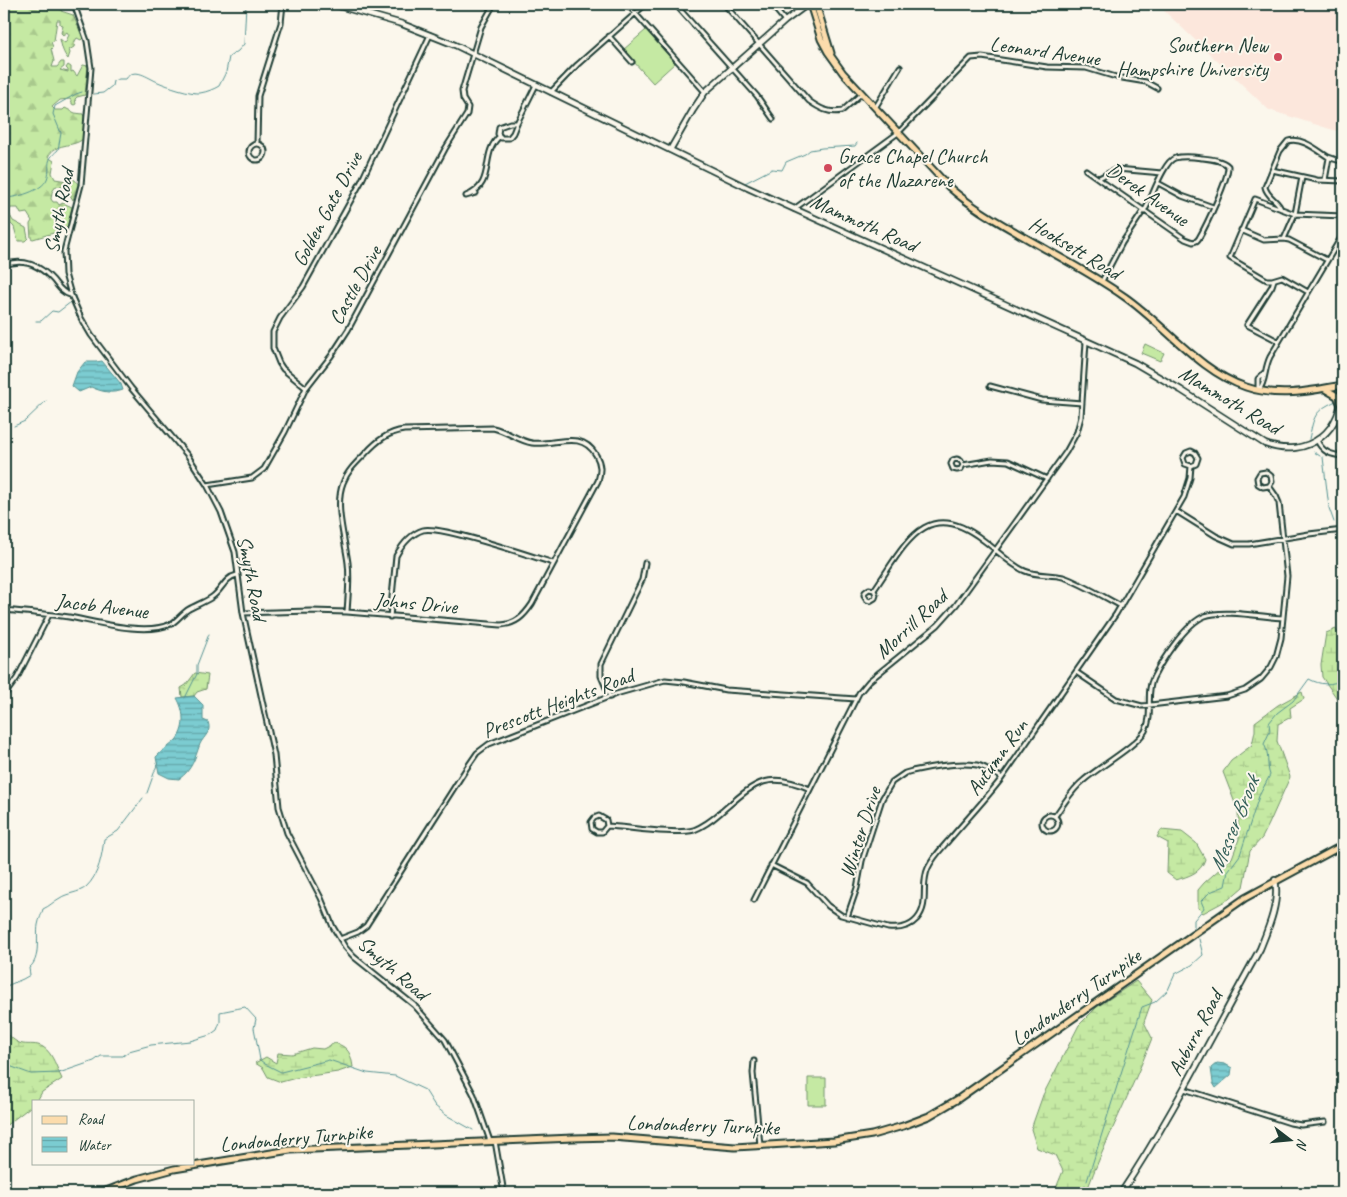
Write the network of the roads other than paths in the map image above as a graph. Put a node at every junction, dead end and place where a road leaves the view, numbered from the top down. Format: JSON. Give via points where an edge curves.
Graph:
{"nodes":[{"id":1,"x":74,"y":4,"type":"edge"},
{"id":2,"x":283,"y":4,"type":"edge"},
{"id":3,"x":332,"y":4,"type":"edge"},
{"id":4,"x":494,"y":4,"type":"edge"},
{"id":5,"x":628,"y":4,"type":"edge"},
{"id":6,"x":646,"y":4,"type":"edge"},
{"id":7,"x":676,"y":4,"type":"edge"},
{"id":8,"x":724,"y":4,"type":"edge"},
{"id":9,"x":771,"y":4,"type":"edge"},
{"id":10,"x":809,"y":4,"type":"edge"},
{"id":11,"x":816,"y":4,"type":"edge"},
{"id":12,"x":636,"y":13,"type":"junction"},
{"id":13,"x":785,"y":20,"type":"junction"},
{"id":14,"x":430,"y":34,"type":"junction"},
{"id":15,"x":609,"y":36,"type":"junction"},
{"id":16,"x":759,"y":44,"type":"junction"},
{"id":17,"x":473,"y":54,"type":"junction"},
{"id":18,"x":831,"y":54,"type":"junction"},
{"id":19,"x":632,"y":62,"type":"dead end"},
{"id":20,"x":900,"y":67,"type":"dead end"},
{"id":21,"x":731,"y":68,"type":"junction"},
{"id":22,"x":536,"y":85,"type":"junction"},
{"id":23,"x":1158,"y":88,"type":"dead end"},
{"id":24,"x":551,"y":92,"type":"junction"},
{"id":25,"x":705,"y":92,"type":"junction"},
{"id":26,"x":861,"y":94,"type":"junction"},
{"id":27,"x":875,"y":108,"type":"junction"},
{"id":28,"x":773,"y":119,"type":"dead end"},
{"id":29,"x":517,"y":123,"type":"junction"},
{"id":30,"x":898,"y":134,"type":"junction"},
{"id":31,"x":500,"y":136,"type":"junction"},
{"id":32,"x":257,"y":144,"type":"junction"},
{"id":33,"x":670,"y":150,"type":"junction"},
{"id":34,"x":1330,"y":158,"type":"junction"},
{"id":35,"x":1343,"y":162,"type":"edge"},
{"id":36,"x":1086,"y":170,"type":"dead end"},
{"id":37,"x":1272,"y":170,"type":"junction"},
{"id":38,"x":1162,"y":173,"type":"junction"},
{"id":39,"x":1302,"y":177,"type":"junction"},
{"id":40,"x":1099,"y":178,"type":"junction"},
{"id":41,"x":1324,"y":180,"type":"junction"},
{"id":42,"x":1343,"y":180,"type":"edge"},
{"id":43,"x":1158,"y":184,"type":"junction"},
{"id":44,"x":476,"y":193,"type":"dead end"},
{"id":45,"x":1213,"y":208,"type":"junction"},
{"id":46,"x":793,"y":209,"type":"junction"},
{"id":47,"x":1281,"y":209,"type":"junction"},
{"id":48,"x":1144,"y":210,"type":"junction"},
{"id":49,"x":1295,"y":214,"type":"junction"},
{"id":50,"x":1343,"y":216,"type":"edge"},
{"id":51,"x":1241,"y":230,"type":"junction"},
{"id":52,"x":1343,"y":234,"type":"edge"},
{"id":53,"x":1284,"y":239,"type":"junction"},
{"id":54,"x":1327,"y":260,"type":"junction"},
{"id":55,"x":4,"y":265,"type":"edge"},
{"id":56,"x":1274,"y":280,"type":"junction"},
{"id":57,"x":1102,"y":282,"type":"junction"},
{"id":58,"x":1308,"y":292,"type":"junction"},
{"id":59,"x":71,"y":295,"type":"junction"},
{"id":60,"x":1278,"y":341,"type":"junction"},
{"id":61,"x":1086,"y":342,"type":"junction"},
{"id":62,"x":1342,"y":385,"type":"edge"},
{"id":63,"x":990,"y":386,"type":"dead end"},
{"id":64,"x":306,"y":388,"type":"junction"},
{"id":65,"x":1325,"y":388,"type":"junction"},
{"id":66,"x":1258,"y":391,"type":"junction"},
{"id":67,"x":1082,"y":403,"type":"junction"},
{"id":68,"x":1342,"y":403,"type":"edge"},
{"id":69,"x":1317,"y":440,"type":"junction"},
{"id":70,"x":1343,"y":456,"type":"edge"},
{"id":71,"x":962,"y":465,"type":"dead end"},
{"id":72,"x":1192,"y":466,"type":"junction"},
{"id":73,"x":1046,"y":479,"type":"junction"},
{"id":74,"x":207,"y":485,"type":"junction"},
{"id":75,"x":1269,"y":486,"type":"junction"},
{"id":76,"x":1176,"y":511,"type":"junction"},
{"id":77,"x":1343,"y":530,"type":"edge"},
{"id":78,"x":1283,"y":538,"type":"junction"},
{"id":79,"x":995,"y":550,"type":"junction"},
{"id":80,"x":645,"y":562,"type":"dead end"},
{"id":81,"x":553,"y":563,"type":"junction"},
{"id":82,"x":237,"y":575,"type":"junction"},
{"id":83,"x":874,"y":590,"type":"dead end"},
{"id":84,"x":1121,"y":606,"type":"junction"},
{"id":85,"x":4,"y":610,"type":"edge"},
{"id":86,"x":347,"y":612,"type":"junction"},
{"id":87,"x":243,"y":614,"type":"junction"},
{"id":88,"x":49,"y":615,"type":"junction"},
{"id":89,"x":390,"y":616,"type":"junction"},
{"id":90,"x":1283,"y":618,"type":"junction"},
{"id":91,"x":1076,"y":672,"type":"junction"},
{"id":92,"x":4,"y":696,"type":"edge"},
{"id":93,"x":610,"y":697,"type":"junction"},
{"id":94,"x":856,"y":699,"type":"junction"},
{"id":95,"x":1149,"y":705,"type":"junction"},
{"id":96,"x":1002,"y":778,"type":"junction"},
{"id":97,"x":810,"y":789,"type":"junction"},
{"id":98,"x":1055,"y":816,"type":"junction"},
{"id":99,"x":607,"y":826,"type":"junction"},
{"id":100,"x":1343,"y":844,"type":"edge"},
{"id":101,"x":771,"y":865,"type":"junction"},
{"id":102,"x":1275,"y":880,"type":"junction"},
{"id":103,"x":754,"y":900,"type":"dead end"},
{"id":104,"x":847,"y":917,"type":"junction"},
{"id":105,"x":340,"y":939,"type":"junction"},
{"id":106,"x":754,"y":1062,"type":"dead end"},
{"id":107,"x":1184,"y":1089,"type":"junction"},
{"id":108,"x":1325,"y":1122,"type":"dead end"},
{"id":109,"x":493,"y":1141,"type":"junction"},
{"id":110,"x":760,"y":1146,"type":"junction"},
{"id":111,"x":101,"y":1193,"type":"edge"},
{"id":112,"x":504,"y":1193,"type":"edge"},
{"id":113,"x":1121,"y":1193,"type":"edge"}],
"edges":[{"from":1,"to":59,"type":"street","name":"Smyth Road","via":[[91,63],[81,185],[64,253]]},
{"from":2,"to":32,"type":"street","via":[[281,23],[258,96]]},
{"from":3,"to":14,"type":"main road","name":"Mammoth Road"},
{"from":4,"to":17,"type":"street","name":"Castle Drive"},
{"from":5,"to":12,"type":"street"},
{"from":6,"to":12,"type":"street"},
{"from":7,"to":21,"type":"street"},
{"from":8,"to":16,"type":"street"},
{"from":9,"to":13,"type":"street"},
{"from":10,"to":13,"type":"main road"},
{"from":10,"to":18,"type":"main road","name":"Hooksett Road","via":[[821,39]]},
{"from":11,"to":18,"type":"main road","name":"Hooksett Road"},
{"from":12,"to":15,"type":"street"},
{"from":12,"to":25,"type":"street"},
{"from":13,"to":16,"type":"main road"},
{"from":14,"to":17,"type":"main road","name":"Mammoth Road"},
{"from":14,"to":64,"type":"street","name":"Golden Gate Drive","via":[[361,182],[303,287],[273,332],[273,348],[279,363]]},
{"from":15,"to":19,"type":"street"},
{"from":15,"to":24,"type":"street"},
{"from":16,"to":21,"type":"main road"},
{"from":16,"to":26,"type":"street","via":[[809,101],[824,110],[842,111]]},
{"from":17,"to":22,"type":"main road","name":"Mammoth Road"},
{"from":17,"to":64,"type":"street","name":"Castle Drive","via":[[462,91],[468,109],[464,120],[445,149],[348,330]]},
{"from":18,"to":26,"type":"main road","name":"Hooksett Road"},
{"from":20,"to":27,"type":"street"},
{"from":21,"to":25,"type":"main road"},
{"from":21,"to":28,"type":"street"},
{"from":22,"to":24,"type":"main road","name":"Mammoth Road"},
{"from":22,"to":29,"type":"street"},
{"from":23,"to":30,"type":"street","name":"Leonard Avenue","via":[[1146,82],[1086,68],[1047,67],[974,57],[967,60]]},
{"from":24,"to":33,"type":"main road","name":"Mammoth Road"},
{"from":25,"to":33,"type":"main road"},
{"from":26,"to":27,"type":"main road","name":"Hooksett Road"},
{"from":27,"to":30,"type":"main road","name":"Hooksett Road"},
{"from":29,"to":31,"type":"street","via":[[509,138]]},
{"from":29,"to":31,"type":"street","via":[[501,126]]},
{"from":30,"to":46,"type":"street"},
{"from":30,"to":57,"type":"main road","name":"Hooksett Road","via":[[968,203]]},
{"from":31,"to":44,"type":"street","via":[[491,150],[486,176]]},
{"from":32,"to":32,"type":"street","via":[[265,152],[262,159],[257,160],[249,154],[252,146]]},
{"from":33,"to":46,"type":"main road","name":"Mammoth Road"},
{"from":34,"to":35,"type":"street"},
{"from":34,"to":37,"type":"street","via":[[1309,145],[1291,140],[1284,144]]},
{"from":34,"to":41,"type":"street"},
{"from":36,"to":40,"type":"street","name":"Derek Avenue"},
{"from":37,"to":39,"type":"street"},
{"from":37,"to":47,"type":"street","via":[[1265,187]]},
{"from":38,"to":40,"type":"street","via":[[1117,169]]},
{"from":38,"to":43,"type":"street"},
{"from":38,"to":45,"type":"street","via":[[1166,164],[1176,158],[1206,158],[1228,166]]},
{"from":39,"to":41,"type":"street"},
{"from":39,"to":49,"type":"street"},
{"from":40,"to":48,"type":"street","name":"Derek Avenue"},
{"from":41,"to":42,"type":"street"},
{"from":43,"to":45,"type":"street"},
{"from":43,"to":48,"type":"street"},
{"from":45,"to":48,"type":"street","name":"Derek Avenue","via":[[1199,238],[1193,242]]},
{"from":46,"to":61,"type":"main road","name":"Mammoth Road"},
{"from":47,"to":49,"type":"street"},
{"from":47,"to":51,"type":"street","via":[[1254,199]]},
{"from":48,"to":57,"type":"street"},
{"from":49,"to":50,"type":"street"},
{"from":49,"to":53,"type":"street"},
{"from":51,"to":53,"type":"street","via":[[1264,240]]},
{"from":51,"to":56,"type":"street","via":[[1230,258]]},
{"from":52,"to":54,"type":"street"},
{"from":53,"to":54,"type":"street"},
{"from":54,"to":58,"type":"street"},
{"from":55,"to":59,"type":"street","via":[[22,261],[36,266],[64,293]]},
{"from":56,"to":58,"type":"street","via":[[1282,277]]},
{"from":56,"to":60,"type":"street","via":[[1247,325]]},
{"from":57,"to":66,"type":"main road","name":"Hooksett Road","via":[[1138,306],[1218,373]]},
{"from":58,"to":60,"type":"street"},
{"from":59,"to":74,"type":"street","name":"Smyth Road","via":[[91,335],[184,450]]},
{"from":60,"to":66,"type":"street"},
{"from":61,"to":67,"type":"street","name":"Morrill Road"},
{"from":61,"to":69,"type":"main road","name":"Mammoth Road","via":[[1155,374],[1265,444],[1290,449]]},
{"from":62,"to":65,"type":"main road","name":"Hooksett Road"},
{"from":62,"to":68,"type":"main road","name":"Mammoth Road"},
{"from":63,"to":67,"type":"street","via":[[1042,400]]},
{"from":64,"to":74,"type":"street","name":"Castle Drive","via":[[274,453],[258,474],[244,480]]},
{"from":65,"to":66,"type":"main road","name":"Hooksett Road","via":[[1288,394]]},
{"from":65,"to":68,"type":"main road"},
{"from":67,"to":73,"type":"street","name":"Morrill Road","via":[[1074,439]]},
{"from":68,"to":69,"type":"main road","name":"Mammoth Road","via":[[1332,425]]},
{"from":69,"to":70,"type":"street","via":[[1326,452]]},
{"from":71,"to":73,"type":"street","via":[[1008,461]]},
{"from":72,"to":72,"type":"street","name":"Autumn Run","via":[[1198,458],[1190,451],[1183,458],[1185,464]]},
{"from":72,"to":76,"type":"street","name":"Autumn Run","via":[[1187,490]]},
{"from":73,"to":79,"type":"street","name":"Morrill Road"},
{"from":74,"to":82,"type":"street","name":"Smyth Road","via":[[230,538]]},
{"from":75,"to":75,"type":"street","via":[[1271,476],[1266,472],[1260,473],[1258,484]]},
{"from":75,"to":78,"type":"street","via":[[1279,503]]},
{"from":76,"to":78,"type":"street","via":[[1234,544]]},
{"from":76,"to":84,"type":"street","name":"Autumn Run"},
{"from":77,"to":78,"type":"street"},
{"from":78,"to":90,"type":"street","via":[[1287,576]]},
{"from":79,"to":83,"type":"street","via":[[961,525],[946,522],[931,525],[912,537]]},
{"from":79,"to":84,"type":"street","via":[[1025,571],[1063,577]]},
{"from":79,"to":94,"type":"street","name":"Morrill Road","via":[[946,616],[869,682]]},
{"from":80,"to":93,"type":"street","via":[[642,580],[601,664],[601,676]]},
{"from":81,"to":86,"type":"street","name":"Johns Drive","via":[[598,481],[600,466],[596,455],[586,444],[575,440],[526,442],[493,428],[397,431],[371,447],[352,467],[342,484],[340,510],[349,582]]},
{"from":81,"to":89,"type":"street","name":"Johns Drive","via":[[526,614],[509,625]]},
{"from":81,"to":89,"type":"street","via":[[443,530],[423,530],[410,537],[396,556]]},
{"from":82,"to":87,"type":"street","name":"Smyth Road"},
{"from":82,"to":88,"type":"street","name":"Jacob Avenue","via":[[230,576],[210,599],[169,624],[152,629]]},
{"from":84,"to":91,"type":"street","name":"Autumn Run"},
{"from":85,"to":88,"type":"street","name":"Jacob Avenue"},
{"from":86,"to":87,"type":"street","name":"Johns Drive"},
{"from":86,"to":89,"type":"street","name":"Johns Drive"},
{"from":87,"to":105,"type":"street","name":"Smyth Road","via":[[270,738],[283,822]]},
{"from":88,"to":92,"type":"street","via":[[17,678]]},
{"from":90,"to":95,"type":"street","via":[[1276,657],[1255,684],[1227,696]]},
{"from":90,"to":95,"type":"street","via":[[1220,613],[1197,620],[1185,631],[1152,678]]},
{"from":91,"to":95,"type":"street","via":[[1116,699],[1135,705]]},
{"from":91,"to":96,"type":"street","name":"Autumn Run"},
{"from":93,"to":94,"type":"street","name":"Prescott Heights Road","via":[[672,680],[726,690]]},
{"from":93,"to":105,"type":"street","name":"Prescott Heights Road","via":[[482,748],[444,801],[369,922],[358,932]]},
{"from":94,"to":97,"type":"street","name":"Morrill Road"},
{"from":95,"to":98,"type":"street","via":[[1149,718],[1142,734],[1082,781]]},
{"from":96,"to":104,"type":"street","name":"Autumn Run","via":[[928,868],[924,906],[911,925],[896,929]]},
{"from":96,"to":104,"type":"street","name":"Winter Drive","via":[[978,765],[962,765],[912,771],[892,782],[880,806],[860,865],[856,893]]},
{"from":97,"to":99,"type":"street","via":[[782,779],[759,783],[708,823],[686,831]]},
{"from":97,"to":101,"type":"street","name":"Morrill Road"},
{"from":98,"to":98,"type":"street","via":[[1058,826],[1051,831],[1046,830],[1042,823],[1044,818]]},
{"from":99,"to":99,"type":"street","via":[[602,817],[591,822],[591,827],[597,832]]},
{"from":100,"to":102,"type":"main road","name":"Londonderry Turnpike"},
{"from":101,"to":103,"type":"street","name":"Morrill Road"},
{"from":101,"to":104,"type":"street","name":"Autumn Run","via":[[807,883],[834,911]]},
{"from":102,"to":107,"type":"main road","name":"Auburn Road","via":[[1276,899],[1260,949]]},
{"from":102,"to":110,"type":"main road","name":"Londonderry Turnpike","via":[[938,1111],[903,1126],[866,1136]]},
{"from":105,"to":109,"type":"street","name":"Smyth Road","via":[[354,957],[414,1005],[445,1040],[474,1095]]},
{"from":106,"to":110,"type":"street"},
{"from":107,"to":108,"type":"street","via":[[1291,1123]]},
{"from":107,"to":113,"type":"main road","name":"Auburn Road"},
{"from":109,"to":110,"type":"main road","name":"Londonderry Turnpike","via":[[612,1137],[735,1147]]},
{"from":109,"to":111,"type":"main road","name":"Londonderry Turnpike","via":[[290,1150],[174,1169]]},
{"from":109,"to":112,"type":"street","name":"Smyth Road"}]}
